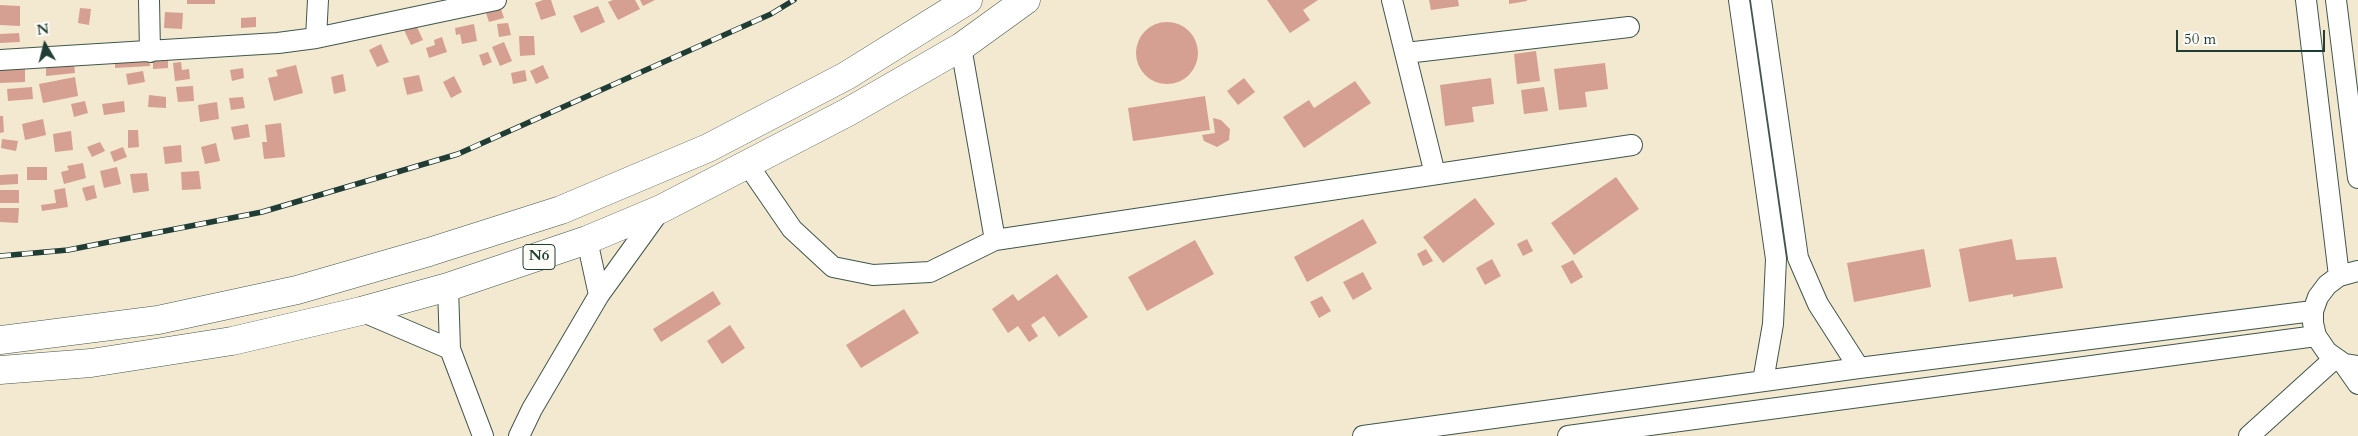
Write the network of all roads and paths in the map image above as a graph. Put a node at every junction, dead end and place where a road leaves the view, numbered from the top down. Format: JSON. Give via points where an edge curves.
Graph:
{"nodes":[{"id":1,"x":149,"y":0,"type":"edge"},
{"id":2,"x":318,"y":0,"type":"edge"},
{"id":3,"x":496,"y":0,"type":"edge"},
{"id":4,"x":968,"y":0,"type":"edge"},
{"id":5,"x":1026,"y":0,"type":"edge"},
{"id":6,"x":1392,"y":0,"type":"edge"},
{"id":7,"x":1739,"y":0,"type":"edge"},
{"id":8,"x":1761,"y":0,"type":"edge"},
{"id":9,"x":2306,"y":0,"type":"edge"},
{"id":10,"x":2336,"y":0,"type":"edge"},
{"id":11,"x":470,"y":3,"type":"edge"},
{"id":12,"x":1629,"y":27,"type":"dead end"},
{"id":13,"x":316,"y":38,"type":"junction"},
{"id":14,"x":961,"y":46,"type":"junction"},
{"id":15,"x":150,"y":52,"type":"junction"},
{"id":16,"x":1406,"y":53,"type":"junction"},
{"id":17,"x":0,"y":60,"type":"edge"},
{"id":18,"x":1778,"y":116,"type":"junction"},
{"id":19,"x":1756,"y":119,"type":"junction"},
{"id":20,"x":1632,"y":145,"type":"dead end"},
{"id":21,"x":748,"y":165,"type":"junction"},
{"id":22,"x":1435,"y":174,"type":"junction"},
{"id":23,"x":2358,"y":178,"type":"edge"},
{"id":24,"x":661,"y":209,"type":"junction"},
{"id":25,"x":587,"y":240,"type":"junction"},
{"id":26,"x":995,"y":240,"type":"junction"},
{"id":27,"x":2358,"y":271,"type":"edge"},
{"id":28,"x":2339,"y":276,"type":"junction"},
{"id":29,"x":448,"y":287,"type":"junction"},
{"id":30,"x":599,"y":295,"type":"junction"},
{"id":31,"x":2314,"y":311,"type":"junction"},
{"id":32,"x":361,"y":312,"type":"junction"},
{"id":33,"x":2316,"y":336,"type":"junction"},
{"id":34,"x":0,"y":340,"type":"edge"},
{"id":35,"x":450,"y":348,"type":"junction"},
{"id":36,"x":2346,"y":363,"type":"edge"},
{"id":37,"x":1859,"y":368,"type":"junction"},
{"id":38,"x":0,"y":370,"type":"edge"},
{"id":39,"x":1764,"y":381,"type":"junction"},
{"id":40,"x":2358,"y":384,"type":"edge"},
{"id":41,"x":1696,"y":427,"type":"edge"},
{"id":42,"x":483,"y":436,"type":"edge"},
{"id":43,"x":520,"y":436,"type":"edge"},
{"id":44,"x":1363,"y":436,"type":"edge"},
{"id":45,"x":1568,"y":436,"type":"edge"},
{"id":46,"x":2249,"y":436,"type":"edge"}],
"edges":[{"from":1,"to":15,"type":"street"},
{"from":2,"to":13,"type":"street"},
{"from":3,"to":11,"type":"street"},
{"from":4,"to":34,"type":"highway","number":"N6","via":[[846,76],[708,148],[561,210],[297,290],[158,320]]},
{"from":5,"to":14,"type":"highway","number":"N6"},
{"from":6,"to":16,"type":"street"},
{"from":7,"to":19,"type":"street"},
{"from":8,"to":18,"type":"street"},
{"from":9,"to":28,"type":"street"},
{"from":10,"to":23,"type":"street"},
{"from":11,"to":13,"type":"street"},
{"from":12,"to":16,"type":"street"},
{"from":13,"to":15,"type":"street"},
{"from":14,"to":21,"type":"highway","number":"N6","via":[[848,112]]},
{"from":14,"to":26,"type":"street"},
{"from":15,"to":17,"type":"street"},
{"from":16,"to":22,"type":"street"},
{"from":18,"to":19,"type":"street"},
{"from":18,"to":37,"type":"street","via":[[1798,258],[1818,304]]},
{"from":19,"to":39,"type":"street","via":[[1776,259],[1773,324]]},
{"from":20,"to":22,"type":"street"},
{"from":21,"to":24,"type":"highway","number":"N6"},
{"from":21,"to":26,"type":"street","via":[[792,229],[833,267],[874,275],[930,272]]},
{"from":22,"to":26,"type":"street"},
{"from":24,"to":25,"type":"highway","number":"N6"},
{"from":24,"to":30,"type":"street"},
{"from":25,"to":29,"type":"highway","number":"N6"},
{"from":25,"to":30,"type":"street"},
{"from":27,"to":28,"type":"street"},
{"from":28,"to":31,"type":"street","via":[[2318,297]]},
{"from":29,"to":32,"type":"highway","number":"N6"},
{"from":29,"to":35,"type":"street"},
{"from":30,"to":43,"type":"street","via":[[532,409]]},
{"from":31,"to":33,"type":"street"},
{"from":31,"to":37,"type":"street"},
{"from":32,"to":35,"type":"street"},
{"from":32,"to":38,"type":"highway","number":"N6","via":[[232,341],[90,363]]},
{"from":33,"to":36,"type":"street","via":[[2326,352]]},
{"from":33,"to":41,"type":"street"},
{"from":35,"to":42,"type":"street"},
{"from":36,"to":40,"type":"street"},
{"from":36,"to":46,"type":"street"},
{"from":37,"to":39,"type":"street"},
{"from":39,"to":44,"type":"street"},
{"from":41,"to":45,"type":"street"}]}
